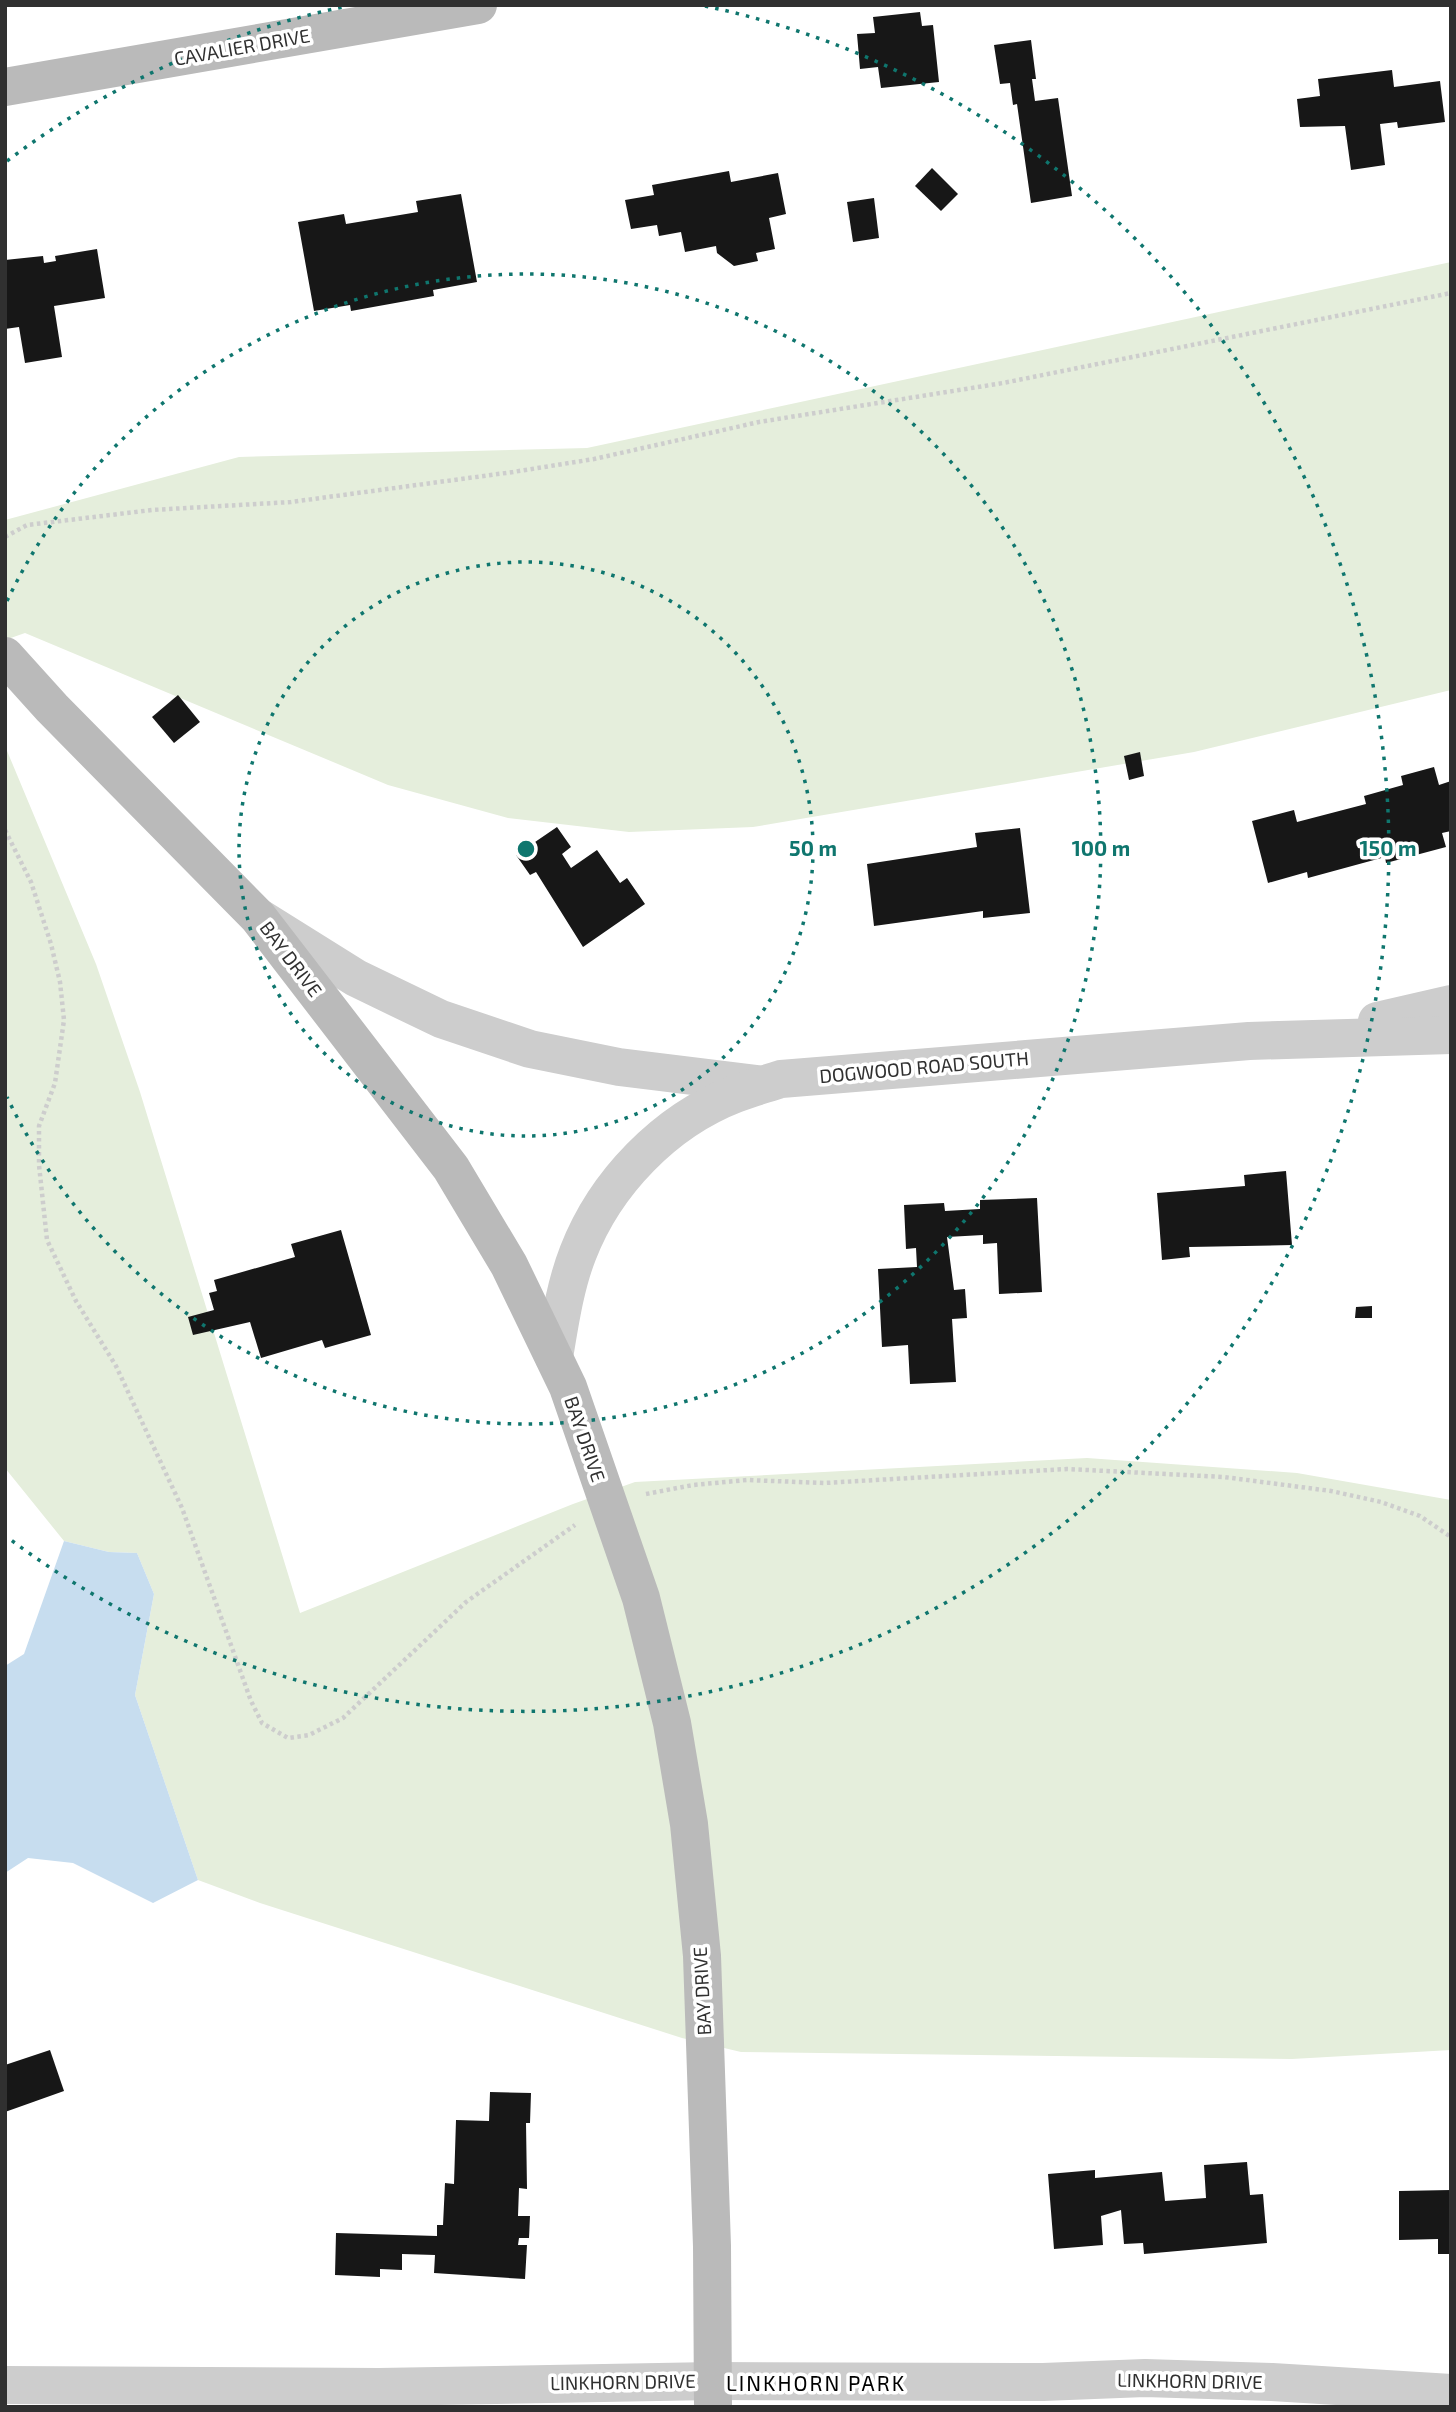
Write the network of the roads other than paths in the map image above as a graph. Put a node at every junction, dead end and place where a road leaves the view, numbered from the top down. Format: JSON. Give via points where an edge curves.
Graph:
{"nodes":[{"id":1,"x":478,"y":5,"type":"edge"},
{"id":2,"x":5,"y":87,"type":"edge"},
{"id":3,"x":5,"y":656,"type":"edge"},
{"id":4,"x":258,"y":917,"type":"junction"},
{"id":5,"x":1451,"y":1004,"type":"edge"},
{"id":6,"x":1451,"y":1035,"type":"edge"},
{"id":7,"x":1290,"y":1041,"type":"junction"},
{"id":8,"x":762,"y":1085,"type":"junction"},
{"id":9,"x":554,"y":1357,"type":"junction"},
{"id":10,"x":5,"y":2385,"type":"edge"},
{"id":11,"x":1451,"y":2393,"type":"edge"},
{"id":12,"x":713,"y":2394,"type":"edge"}],
"edges":[{"from":1,"to":2,"type":"street","name":"CAVALIER DRIVE"},
{"from":3,"to":4,"type":"street","name":"BAY DRIVE"},
{"from":4,"to":8,"type":"street","via":[[356,978],[441,1019],[517,1045],[619,1066]]},
{"from":4,"to":9,"type":"street","name":"BAY DRIVE","via":[[451,1168],[509,1265]]},
{"from":5,"to":7,"type":"street"},
{"from":6,"to":7,"type":"street","name":"DOGWOOD ROAD SOUTH"},
{"from":7,"to":8,"type":"street","name":"DOGWOOD ROAD SOUTH","via":[[781,1079]]},
{"from":8,"to":9,"type":"street","name":"DOGWOOD ROAD SOUTH","via":[[689,1117],[650,1147],[616,1184],[578,1253]]},
{"from":9,"to":12,"type":"street","name":"BAY DRIVE","via":[[641,1598],[689,1824],[702,1956]]},
{"from":10,"to":12,"type":"street","name":"LINKHORN DRIVE","via":[[379,2386]]},
{"from":11,"to":12,"type":"street","name":"LINKHORN DRIVE","via":[[1145,2378]]}]}
